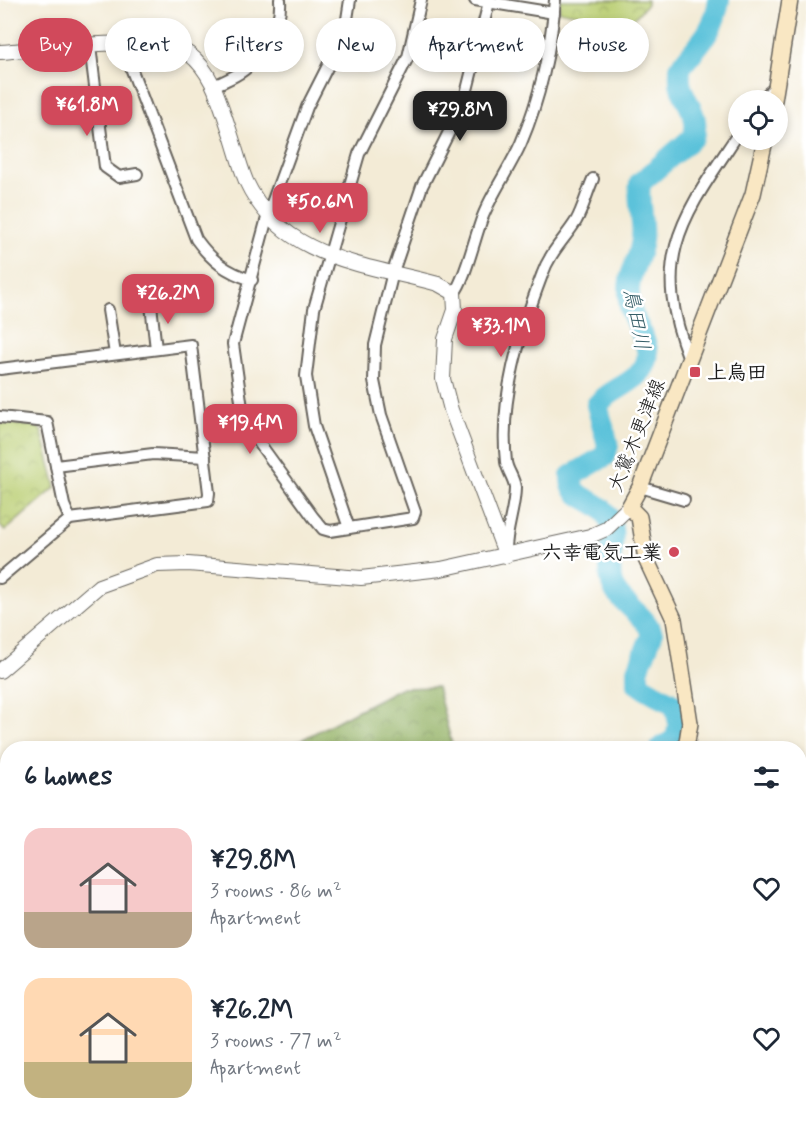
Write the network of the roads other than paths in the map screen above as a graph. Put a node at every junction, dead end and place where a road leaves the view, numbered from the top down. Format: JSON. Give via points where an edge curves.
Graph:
{"nodes":[{"id":1,"x":280,"y":0,"type":"edge"},
{"id":2,"x":350,"y":0,"type":"edge"},
{"id":3,"x":421,"y":0,"type":"edge"},
{"id":4,"x":475,"y":0,"type":"edge"},
{"id":5,"x":555,"y":0,"type":"edge"},
{"id":6,"x":790,"y":0,"type":"edge"},
{"id":7,"x":489,"y":2,"type":"junction"},
{"id":8,"x":554,"y":13,"type":"junction"},
{"id":9,"x":18,"y":51,"type":"edge"},
{"id":10,"x":0,"y":52,"type":"edge"},
{"id":11,"x":192,"y":57,"type":"edge"},
{"id":12,"x":93,"y":70,"type":"edge"},
{"id":13,"x":133,"y":72,"type":"edge"},
{"id":14,"x":214,"y":86,"type":"junction"},
{"id":15,"x":775,"y":90,"type":"edge"},
{"id":16,"x":728,"y":149,"type":"edge"},
{"id":17,"x":763,"y":150,"type":"edge"},
{"id":18,"x":137,"y":174,"type":"dead end"},
{"id":19,"x":593,"y":179,"type":"dead end"},
{"id":20,"x":268,"y":214,"type":"junction"},
{"id":21,"x":327,"y":256,"type":"junction"},
{"id":22,"x":393,"y":272,"type":"junction"},
{"id":23,"x":252,"y":280,"type":"junction"},
{"id":24,"x":454,"y":293,"type":"junction"},
{"id":25,"x":151,"y":305,"type":"dead end"},
{"id":26,"x":108,"y":310,"type":"dead end"},
{"id":27,"x":156,"y":349,"type":"junction"},
{"id":28,"x":115,"y":354,"type":"junction"},
{"id":29,"x":689,"y":359,"type":"junction"},
{"id":30,"x":0,"y":369,"type":"edge"},
{"id":31,"x":0,"y":417,"type":"edge"},
{"id":32,"x":205,"y":457,"type":"junction"},
{"id":33,"x":56,"y":466,"type":"junction"},
{"id":34,"x":640,"y":487,"type":"junction"},
{"id":35,"x":684,"y":500,"type":"dead end"},
{"id":36,"x":629,"y":507,"type":"junction"},
{"id":37,"x":70,"y":519,"type":"junction"},
{"id":38,"x":349,"y":528,"type":"junction"},
{"id":39,"x":506,"y":556,"type":"junction"},
{"id":40,"x":0,"y":578,"type":"edge"},
{"id":41,"x":0,"y":671,"type":"edge"},
{"id":42,"x":687,"y":741,"type":"edge"}],
"edges":[{"from":1,"to":14,"type":"street","via":[[275,29],[259,55],[244,70]]},
{"from":2,"to":20,"type":"street","via":[[345,32],[307,107]]},
{"from":3,"to":21,"type":"street","via":[[408,57],[359,154]]},
{"from":4,"to":7,"type":"street"},
{"from":5,"to":8,"type":"street"},
{"from":6,"to":15,"type":"main road"},
{"from":7,"to":8,"type":"street"},
{"from":7,"to":22,"type":"street","via":[[464,102],[422,186]]},
{"from":8,"to":24,"type":"street","via":[[537,100],[521,143],[483,214],[461,286]]},
{"from":9,"to":10,"type":"street"},
{"from":11,"to":14,"type":"street"},
{"from":12,"to":18,"type":"street","via":[[105,167],[119,177]]},
{"from":13,"to":23,"type":"street","via":[[196,239],[211,259],[229,273]]},
{"from":14,"to":20,"type":"street","via":[[247,182]]},
{"from":16,"to":29,"type":"street","via":[[692,204],[674,248],[674,298]]},
{"from":17,"to":29,"type":"main road","name":"大鷲木更津線","via":[[753,194]]},
{"from":19,"to":39,"type":"street","via":[[576,221],[556,245],[542,274],[509,382],[506,464],[515,484]]},
{"from":20,"to":21,"type":"street","via":[[284,232]]},
{"from":20,"to":23,"type":"street"},
{"from":21,"to":22,"type":"street"},
{"from":21,"to":38,"type":"street","via":[[314,309],[306,376],[314,426]]},
{"from":22,"to":24,"type":"street","via":[[438,284]]},
{"from":22,"to":38,"type":"street","via":[[375,345],[374,381],[381,415],[415,512],[413,518]]},
{"from":23,"to":38,"type":"street","via":[[233,344],[244,422],[323,529]]},
{"from":24,"to":39,"type":"street","via":[[455,310],[445,339],[443,379]]},
{"from":25,"to":27,"type":"street"},
{"from":26,"to":28,"type":"street"},
{"from":27,"to":28,"type":"street"},
{"from":27,"to":32,"type":"street","via":[[191,345]]},
{"from":28,"to":30,"type":"street"},
{"from":29,"to":34,"type":"main road","name":"大鷲木更津線"},
{"from":31,"to":33,"type":"street","via":[[47,422]]},
{"from":32,"to":33,"type":"street","via":[[153,453]]},
{"from":32,"to":37,"type":"street","via":[[208,501]]},
{"from":33,"to":37,"type":"street"},
{"from":34,"to":35,"type":"street"},
{"from":34,"to":36,"type":"main road","name":"大鷲木更津線"},
{"from":36,"to":39,"type":"street","via":[[606,529],[590,536]]},
{"from":36,"to":42,"type":"main road","name":"大鷲木更津線","via":[[639,517],[646,559],[674,619],[690,723]]},
{"from":37,"to":40,"type":"street"},
{"from":39,"to":41,"type":"street","via":[[441,569],[361,578],[157,565],[99,586]]}]}
